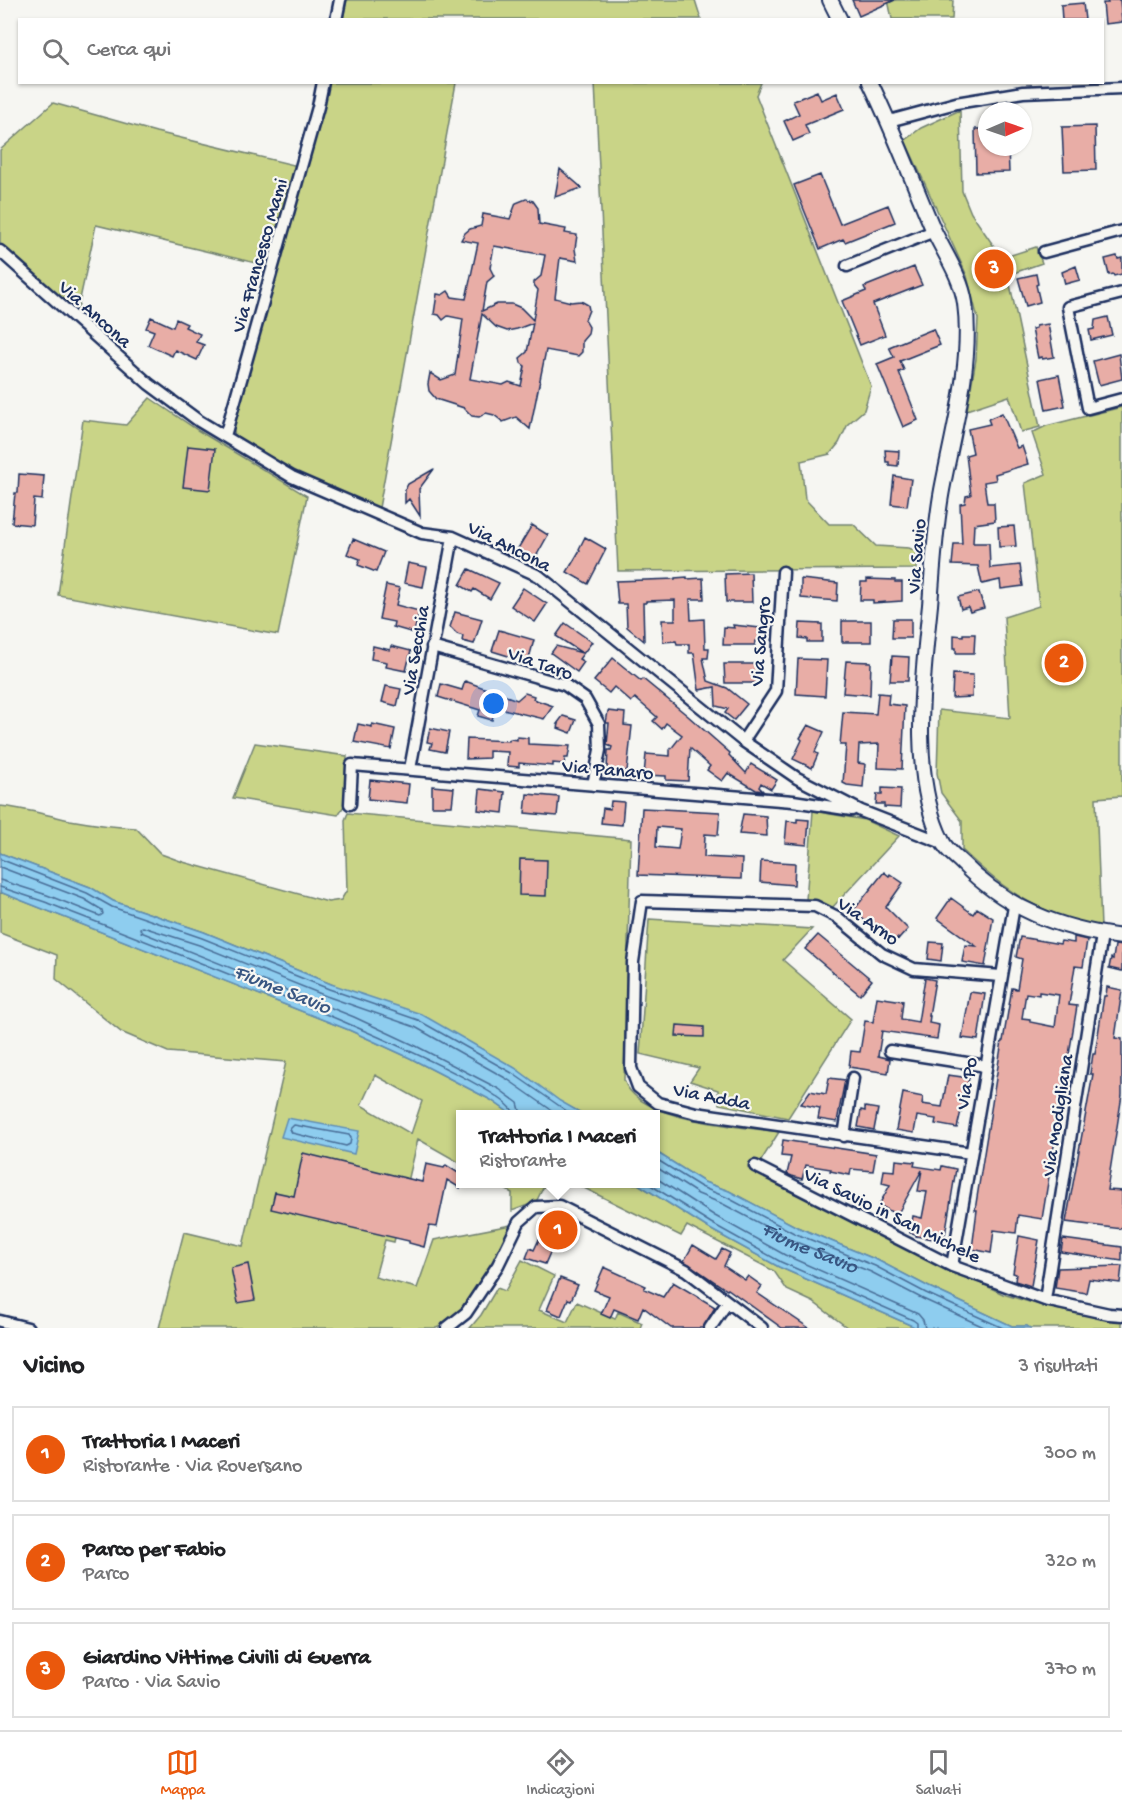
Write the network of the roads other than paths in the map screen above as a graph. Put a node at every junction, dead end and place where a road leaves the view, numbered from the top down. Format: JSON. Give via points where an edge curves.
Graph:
{"nodes":[{"id":1,"x":340,"y":0,"type":"edge"},
{"id":2,"x":830,"y":0,"type":"edge"},
{"id":3,"x":336,"y":18,"type":"edge"},
{"id":4,"x":839,"y":18,"type":"edge"},
{"id":5,"x":323,"y":84,"type":"edge"},
{"id":6,"x":871,"y":84,"type":"edge"},
{"id":7,"x":1122,"y":88,"type":"edge"},
{"id":8,"x":889,"y":121,"type":"junction"},
{"id":9,"x":934,"y":231,"type":"junction"},
{"id":10,"x":1122,"y":231,"type":"edge"},
{"id":11,"x":0,"y":251,"type":"edge"},
{"id":12,"x":1044,"y":252,"type":"dead end"},
{"id":13,"x":847,"y":266,"type":"dead end"},
{"id":14,"x":1122,"y":293,"type":"edge"},
{"id":15,"x":1122,"y":399,"type":"edge"},
{"id":16,"x":225,"y":436,"type":"junction"},
{"id":17,"x":453,"y":537,"type":"junction"},
{"id":18,"x":783,"y":572,"type":"dead end"},
{"id":19,"x":432,"y":647,"type":"junction"},
{"id":20,"x":743,"y":741,"type":"junction"},
{"id":21,"x":410,"y":769,"type":"junction"},
{"id":22,"x":593,"y":785,"type":"junction"},
{"id":23,"x":350,"y":804,"type":"dead end"},
{"id":24,"x":861,"y":811,"type":"junction"},
{"id":25,"x":943,"y":843,"type":"junction"},
{"id":26,"x":642,"y":901,"type":"joint"},
{"id":27,"x":1014,"y":906,"type":"junction"},
{"id":28,"x":1102,"y":934,"type":"junction"},
{"id":29,"x":1122,"y":937,"type":"edge"},
{"id":30,"x":1001,"y":976,"type":"junction"},
{"id":31,"x":890,"y":1051,"type":"dead end"},
{"id":32,"x":986,"y":1066,"type":"junction"},
{"id":33,"x":853,"y":1078,"type":"dead end"},
{"id":34,"x":844,"y":1136,"type":"junction"},
{"id":35,"x":970,"y":1154,"type":"junction"},
{"id":36,"x":755,"y":1166,"type":"dead end"},
{"id":37,"x":952,"y":1266,"type":"junction"},
{"id":38,"x":1046,"y":1300,"type":"junction"},
{"id":39,"x":727,"y":1303,"type":"junction"},
{"id":40,"x":1122,"y":1315,"type":"edge"},
{"id":41,"x":0,"y":1321,"type":"edge"},
{"id":42,"x":28,"y":1328,"type":"edge"},
{"id":43,"x":447,"y":1328,"type":"edge"},
{"id":44,"x":710,"y":1328,"type":"edge"},
{"id":45,"x":762,"y":1328,"type":"edge"}],
"edges":[{"from":1,"to":3,"type":"street"},
{"from":2,"to":4,"type":"street"},
{"from":5,"to":16,"type":"street","name":"Via Francesco Mami"},
{"from":6,"to":8,"type":"street","name":"Via Savio"},
{"from":7,"to":8,"type":"street","via":[[1023,92],[956,103]]},
{"from":8,"to":9,"type":"street","name":"Via Savio"},
{"from":9,"to":13,"type":"street"},
{"from":9,"to":25,"type":"street","name":"Via Savio","via":[[965,303],[966,360],[938,509],[921,707],[922,757],[929,805]]},
{"from":10,"to":12,"type":"street"},
{"from":11,"to":16,"type":"street","name":"Via Ancona","via":[[149,384]]},
{"from":14,"to":15,"type":"street","via":[[1068,307],[1088,408]]},
{"from":16,"to":17,"type":"street","name":"Via Ancona","via":[[292,477],[332,495],[423,533]]},
{"from":17,"to":19,"type":"street","name":"Via Secchia"},
{"from":17,"to":20,"type":"street","name":"Via Ancona","via":[[539,576]]},
{"from":18,"to":20,"type":"street","name":"Via Sangro","via":[[776,691]]},
{"from":19,"to":21,"type":"street","name":"Via Secchia"},
{"from":19,"to":22,"type":"street","name":"Via Taro","via":[[564,685],[585,699],[599,724],[600,750]]},
{"from":20,"to":24,"type":"street","name":"Via Ancona","via":[[797,778]]},
{"from":21,"to":22,"type":"street","name":"Via Panaro"},
{"from":21,"to":23,"type":"street","name":"Via Panaro","via":[[352,765]]},
{"from":22,"to":24,"type":"street","name":"Via Panaro","via":[[793,801]]},
{"from":24,"to":25,"type":"street","name":"Via Ancona"},
{"from":25,"to":27,"type":"street","name":"Via Savio","via":[[978,879]]},
{"from":26,"to":30,"type":"street","name":"Via Arno","via":[[815,906],[837,918],[882,954],[914,969]]},
{"from":26,"to":34,"type":"street","name":"Via Adda","via":[[633,962],[631,1068],[638,1087],[658,1103],[696,1113]]},
{"from":27,"to":28,"type":"street","name":"Via Savio"},
{"from":27,"to":30,"type":"street","name":"Via Po"},
{"from":28,"to":29,"type":"street","name":"Via Savio"},
{"from":28,"to":38,"type":"street","name":"Via Modigliana"},
{"from":30,"to":32,"type":"street","name":"Via Po"},
{"from":31,"to":32,"type":"street"},
{"from":32,"to":35,"type":"street","name":"Via Po"},
{"from":33,"to":34,"type":"street"},
{"from":34,"to":35,"type":"street","name":"Via Adda"},
{"from":35,"to":37,"type":"street","name":"Via Po"},
{"from":36,"to":37,"type":"street","name":"Via Savio in San Michele"},
{"from":37,"to":38,"type":"street","name":"Via Savio in San Michele"},
{"from":38,"to":40,"type":"street","name":"Via Savio in San Michele"},
{"from":39,"to":43,"type":"street","via":[[686,1270],[559,1206],[536,1207],[519,1222],[498,1265],[466,1313]]},
{"from":39,"to":44,"type":"street"},
{"from":39,"to":45,"type":"street"},
{"from":41,"to":42,"type":"street"}]}
